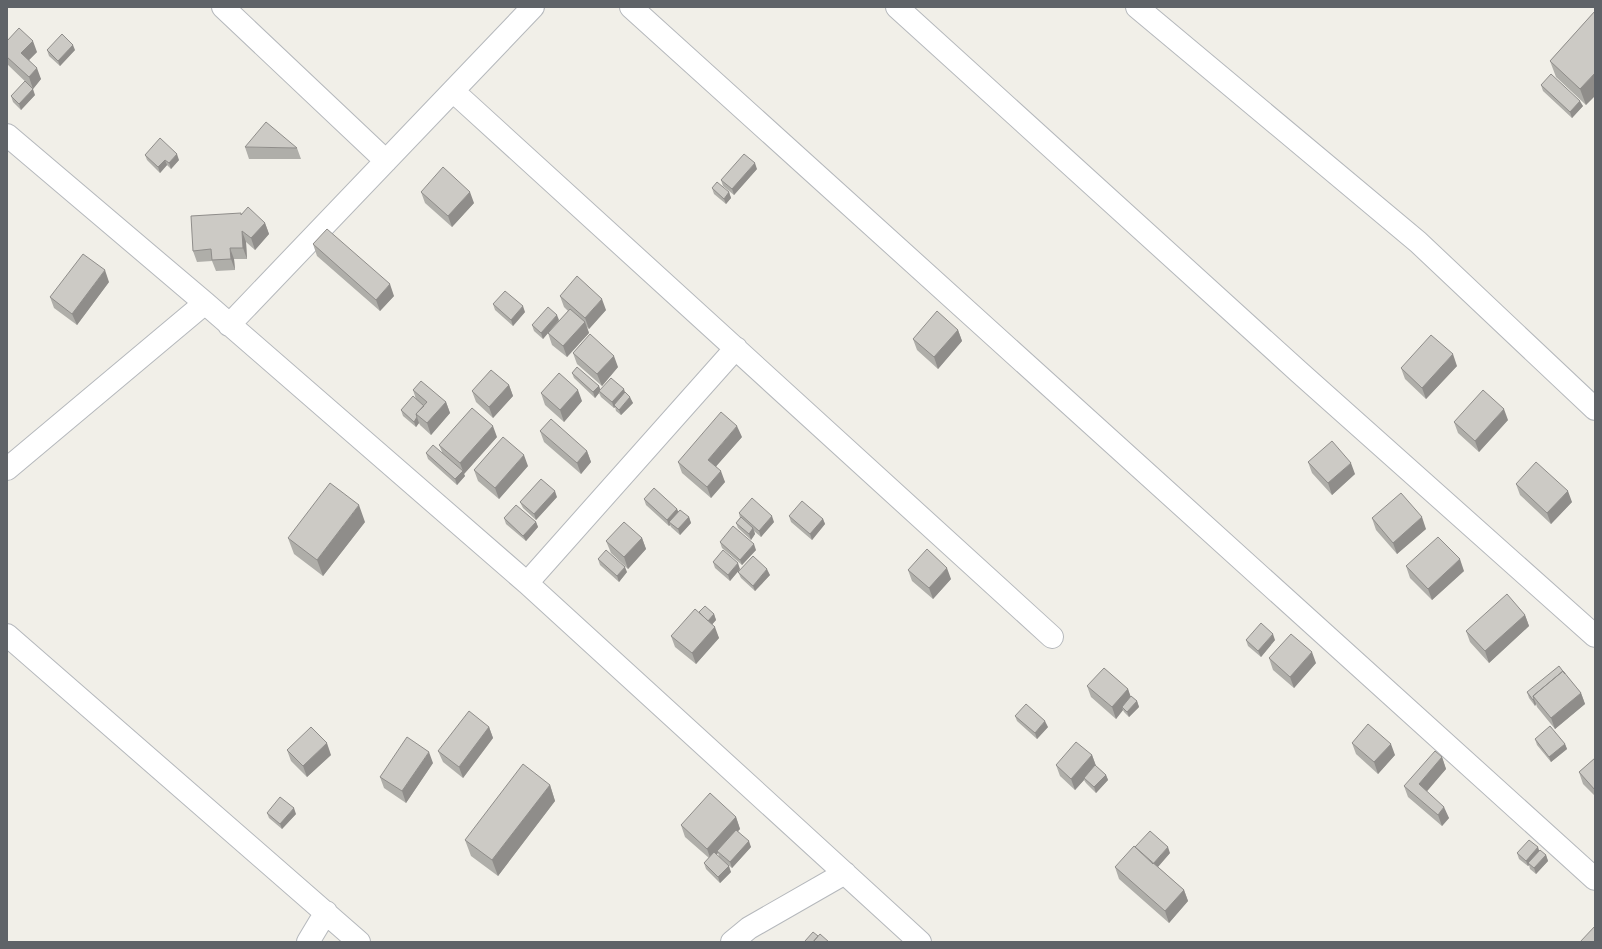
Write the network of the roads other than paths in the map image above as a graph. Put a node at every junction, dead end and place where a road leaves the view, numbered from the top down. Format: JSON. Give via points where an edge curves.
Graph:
{"nodes":[{"id":1,"x":223,"y":7,"type":"edge"},
{"id":2,"x":533,"y":7,"type":"edge"},
{"id":3,"x":631,"y":7,"type":"edge"},
{"id":4,"x":897,"y":7,"type":"edge"},
{"id":5,"x":1137,"y":7,"type":"edge"},
{"id":6,"x":453,"y":91,"type":"junction"},
{"id":7,"x":7,"y":135,"type":"edge"},
{"id":8,"x":386,"y":161,"type":"junction"},
{"id":9,"x":205,"y":304,"type":"junction"},
{"id":10,"x":229,"y":326,"type":"junction"},
{"id":11,"x":736,"y":348,"type":"junction"},
{"id":12,"x":1595,"y":409,"type":"edge"},
{"id":13,"x":7,"y":469,"type":"edge"},
{"id":14,"x":526,"y":583,"type":"junction"},
{"id":15,"x":7,"y":635,"type":"edge"},
{"id":16,"x":1595,"y":636,"type":"edge"},
{"id":17,"x":1052,"y":637,"type":"dead end"},
{"id":18,"x":845,"y":873,"type":"junction"},
{"id":19,"x":1595,"y":879,"type":"edge"},
{"id":20,"x":326,"y":912,"type":"junction"},
{"id":21,"x":308,"y":942,"type":"edge"},
{"id":22,"x":359,"y":942,"type":"edge"},
{"id":23,"x":732,"y":942,"type":"edge"},
{"id":24,"x":920,"y":942,"type":"edge"}],
"edges":[{"from":1,"to":8,"type":"street"},
{"from":2,"to":6,"type":"street"},
{"from":3,"to":19,"type":"street"},
{"from":4,"to":16,"type":"street","via":[[1299,372]]},
{"from":5,"to":12,"type":"street","via":[[1418,242]]},
{"from":6,"to":8,"type":"street"},
{"from":6,"to":11,"type":"street"},
{"from":7,"to":9,"type":"street"},
{"from":8,"to":10,"type":"street"},
{"from":9,"to":10,"type":"street"},
{"from":9,"to":13,"type":"street"},
{"from":10,"to":14,"type":"street"},
{"from":11,"to":14,"type":"street"},
{"from":11,"to":17,"type":"street"},
{"from":14,"to":18,"type":"street"},
{"from":15,"to":20,"type":"street"},
{"from":18,"to":23,"type":"street","via":[[749,928]]},
{"from":18,"to":24,"type":"street"},
{"from":20,"to":21,"type":"street"},
{"from":20,"to":22,"type":"street"}]}
